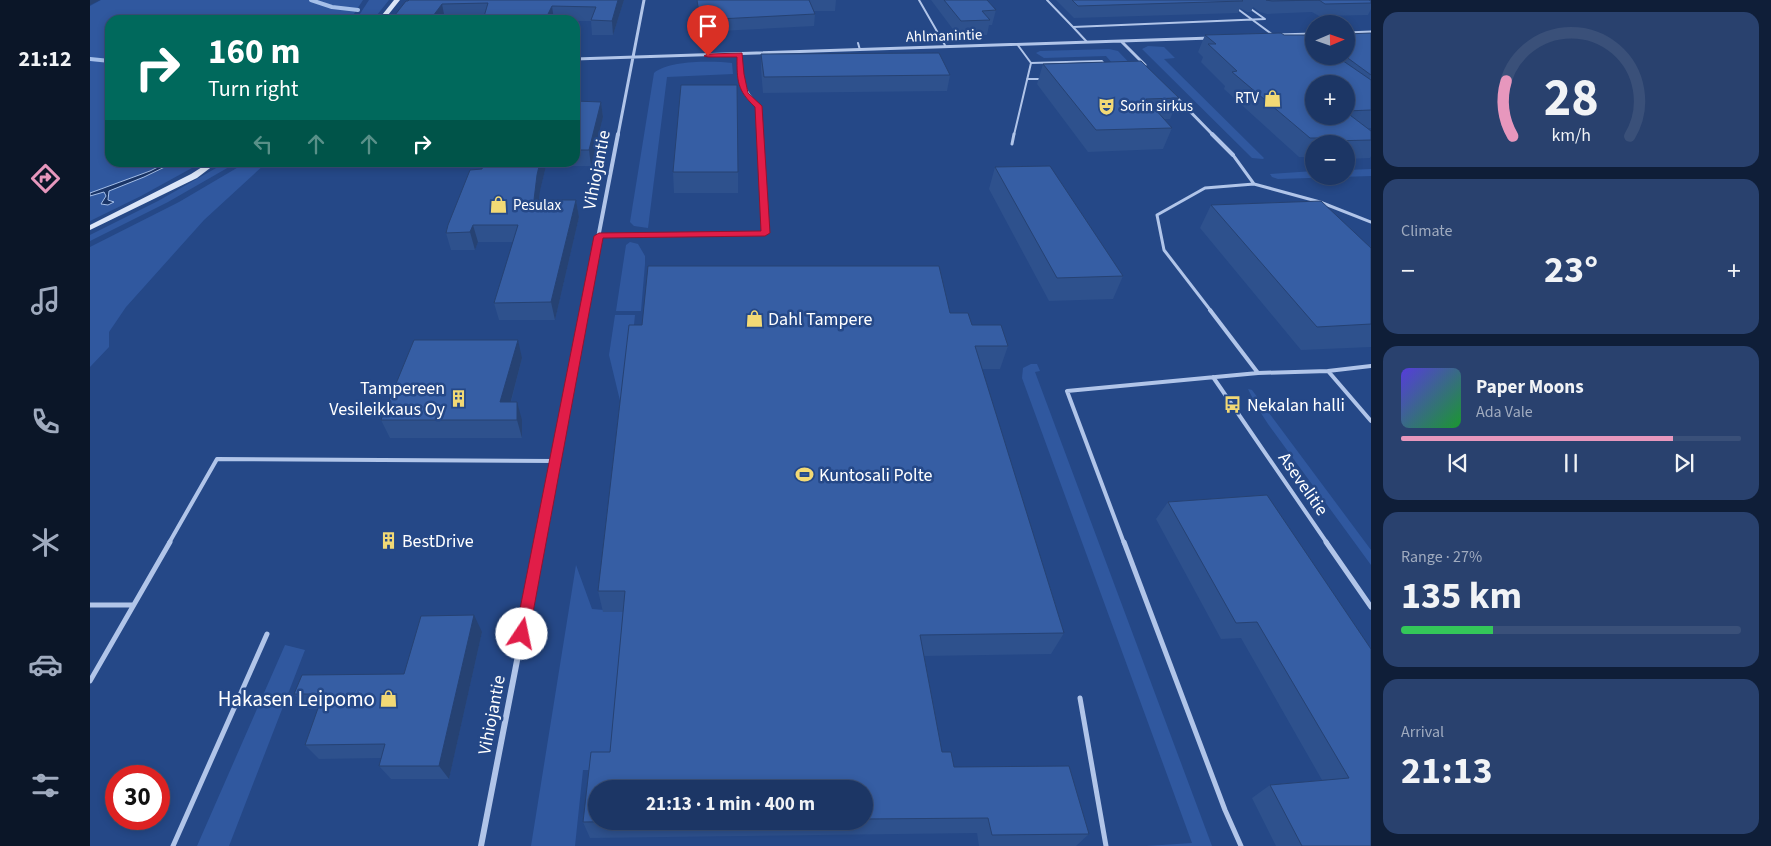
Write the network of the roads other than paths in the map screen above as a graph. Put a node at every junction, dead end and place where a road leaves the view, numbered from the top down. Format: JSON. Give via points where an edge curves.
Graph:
{"nodes":[{"id":1,"x":397,"y":0,"type":"edge"},
{"id":2,"x":644,"y":0,"type":"edge"},
{"id":3,"x":919,"y":0,"type":"edge"},
{"id":4,"x":1047,"y":0,"type":"edge"},
{"id":5,"x":1232,"y":5,"type":"edge"},
{"id":6,"x":1245,"y":5,"type":"dead end"},
{"id":7,"x":385,"y":15,"type":"edge"},
{"id":8,"x":1252,"y":20,"type":"junction"},
{"id":9,"x":1073,"y":27,"type":"junction"},
{"id":10,"x":1371,"y":32,"type":"edge"},
{"id":11,"x":1355,"y":33,"type":"edge"},
{"id":12,"x":1305,"y":34,"type":"edge"},
{"id":13,"x":1273,"y":35,"type":"junction"},
{"id":14,"x":1279,"y":35,"type":"junction"},
{"id":15,"x":1264,"y":36,"type":"edge"},
{"id":16,"x":1216,"y":37,"type":"edge"},
{"id":17,"x":1121,"y":41,"type":"junction"},
{"id":18,"x":1287,"y":41,"type":"edge"},
{"id":19,"x":1087,"y":42,"type":"junction"},
{"id":20,"x":858,"y":43,"type":"dead end"},
{"id":21,"x":1017,"y":44,"type":"junction"},
{"id":22,"x":946,"y":47,"type":"junction"},
{"id":23,"x":860,"y":50,"type":"junction"},
{"id":24,"x":740,"y":54,"type":"junction"},
{"id":25,"x":633,"y":57,"type":"junction"},
{"id":26,"x":580,"y":59,"type":"edge"},
{"id":27,"x":1031,"y":63,"type":"junction"},
{"id":28,"x":1106,"y":66,"type":"edge"},
{"id":29,"x":1148,"y":68,"type":"edge"},
{"id":30,"x":1045,"y":78,"type":"edge"},
{"id":31,"x":1027,"y":79,"type":"junction"},
{"id":32,"x":1168,"y":88,"type":"edge"},
{"id":33,"x":1012,"y":144,"type":"dead end"},
{"id":34,"x":1233,"y":155,"type":"joint"},
{"id":35,"x":208,"y":167,"type":"edge"},
{"id":36,"x":1254,"y":184,"type":"junction"},
{"id":37,"x":1371,"y":222,"type":"edge"},
{"id":38,"x":90,"y":228,"type":"edge"},
{"id":39,"x":599,"y":236,"type":"junction"},
{"id":40,"x":1371,"y":366,"type":"edge"},
{"id":41,"x":1328,"y":371,"type":"junction"},
{"id":42,"x":1258,"y":373,"type":"junction"},
{"id":43,"x":1213,"y":377,"type":"junction"},
{"id":44,"x":1371,"y":421,"type":"edge"},
{"id":45,"x":555,"y":461,"type":"junction"},
{"id":46,"x":90,"y":605,"type":"edge"},
{"id":47,"x":133,"y":605,"type":"junction"},
{"id":48,"x":1371,"y":607,"type":"edge"},
{"id":49,"x":267,"y":634,"type":"dead end"},
{"id":50,"x":90,"y":681,"type":"edge"},
{"id":51,"x":1080,"y":698,"type":"dead end"},
{"id":52,"x":173,"y":846,"type":"edge"},
{"id":53,"x":481,"y":846,"type":"edge"},
{"id":54,"x":1106,"y":846,"type":"edge"},
{"id":55,"x":1241,"y":846,"type":"edge"}],
"edges":[{"from":1,"to":7,"type":"main road"},
{"from":2,"to":25,"type":"street","name":"Vihiojantie"},
{"from":3,"to":22,"type":"lane"},
{"from":4,"to":9,"type":"lane"},
{"from":5,"to":8,"type":"lane"},
{"from":6,"to":8,"type":"lane","via":[[1265,19]]},
{"from":8,"to":9,"type":"lane"},
{"from":8,"to":13,"type":"lane"},
{"from":9,"to":19,"type":"lane"},
{"from":10,"to":11,"type":"street"},
{"from":12,"to":14,"type":"street"},
{"from":13,"to":14,"type":"street"},
{"from":13,"to":15,"type":"street"},
{"from":14,"to":18,"type":"lane"},
{"from":16,"to":17,"type":"street","name":"Ahlmanintie"},
{"from":17,"to":19,"type":"street","name":"Ahlmanintie"},
{"from":17,"to":29,"type":"street"},
{"from":19,"to":21,"type":"street","name":"Ahlmanintie"},
{"from":20,"to":23,"type":"lane"},
{"from":21,"to":22,"type":"street","name":"Ahlmanintie"},
{"from":21,"to":27,"type":"lane"},
{"from":22,"to":23,"type":"street","name":"Ahlmanintie"},
{"from":23,"to":24,"type":"street","name":"Ahlmanintie"},
{"from":24,"to":25,"type":"street","name":"Ahlmanintie"},
{"from":24,"to":39,"type":"lane","via":[[740,74],[745,93],[759,106],[765,233]]},
{"from":25,"to":26,"type":"street","name":"Ahlmanintie"},
{"from":25,"to":39,"type":"street","name":"Vihiojantie"},
{"from":27,"to":28,"type":"lane","via":[[1102,61]]},
{"from":27,"to":31,"type":"lane"},
{"from":30,"to":31,"type":"lane"},
{"from":31,"to":33,"type":"lane"},
{"from":32,"to":34,"type":"street"},
{"from":34,"to":36,"type":"lane"},
{"from":35,"to":38,"type":"main road"},
{"from":36,"to":37,"type":"lane","via":[[1320,202]]},
{"from":36,"to":42,"type":"lane","via":[[1205,188],[1156,215],[1164,250]]},
{"from":39,"to":45,"type":"street","name":"Vihiojantie"},
{"from":40,"to":41,"type":"lane"},
{"from":41,"to":42,"type":"lane"},
{"from":41,"to":44,"type":"lane"},
{"from":42,"to":43,"type":"lane"},
{"from":43,"to":48,"type":"lane","name":"Asevelitie"},
{"from":43,"to":55,"type":"lane","via":[[1067,391]]},
{"from":45,"to":47,"type":"lane","via":[[217,459]]},
{"from":45,"to":53,"type":"street","name":"Vihiojantie"},
{"from":46,"to":47,"type":"lane"},
{"from":47,"to":50,"type":"lane"},
{"from":49,"to":52,"type":"lane"},
{"from":51,"to":54,"type":"lane"}]}
